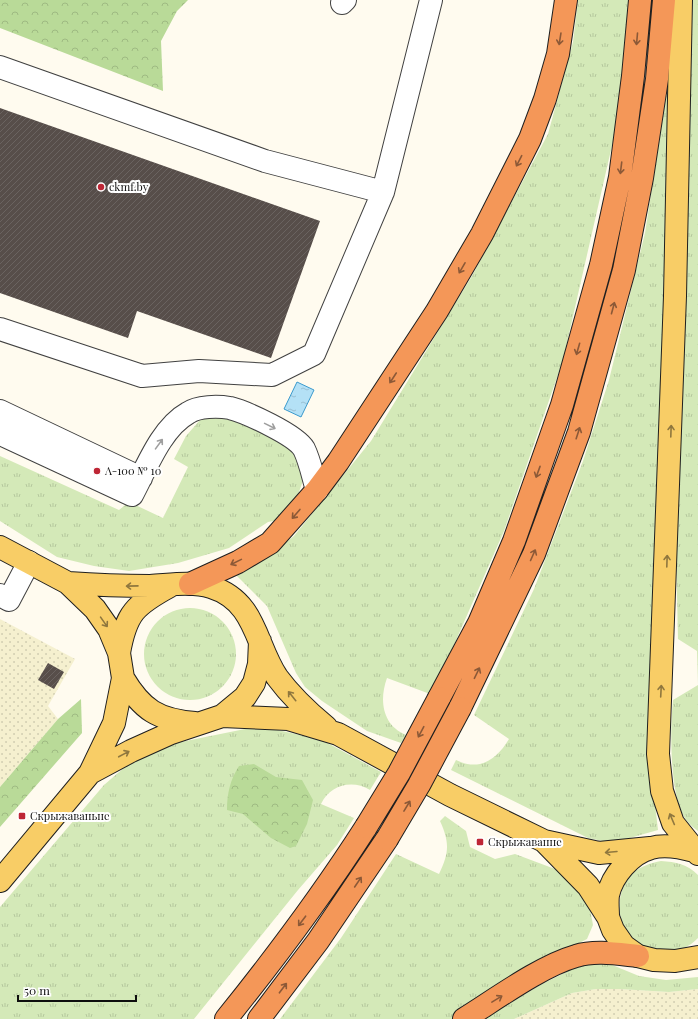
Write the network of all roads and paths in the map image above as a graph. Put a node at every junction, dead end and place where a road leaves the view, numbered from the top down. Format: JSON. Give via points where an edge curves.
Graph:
{"nodes":[{"id":1,"x":431,"y":0,"type":"edge"},
{"id":2,"x":566,"y":0,"type":"edge"},
{"id":3,"x":640,"y":0,"type":"edge"},
{"id":4,"x":664,"y":0,"type":"edge"},
{"id":5,"x":680,"y":0,"type":"edge"},
{"id":6,"x":0,"y":67,"type":"edge"},
{"id":7,"x":383,"y":192,"type":"junction"},
{"id":8,"x":0,"y":328,"type":"edge"},
{"id":9,"x":0,"y":411,"type":"edge"},
{"id":10,"x":0,"y":431,"type":"edge"},
{"id":11,"x":141,"y":478,"type":"junction"},
{"id":12,"x":317,"y":490,"type":"junction"},
{"id":13,"x":0,"y":547,"type":"edge"},
{"id":14,"x":29,"y":562,"type":"junction"},
{"id":15,"x":68,"y":583,"type":"junction"},
{"id":16,"x":180,"y":585,"type":"junction"},
{"id":17,"x":0,"y":596,"type":"edge"},
{"id":18,"x":260,"y":640,"type":"junction"},
{"id":19,"x":119,"y":653,"type":"junction"},
{"id":20,"x":123,"y":678,"type":"junction"},
{"id":21,"x":222,"y":716,"type":"junction"},
{"id":22,"x":200,"y":724,"type":"junction"},
{"id":23,"x":331,"y":732,"type":"junction"},
{"id":24,"x":90,"y":773,"type":"junction"},
{"id":25,"x":544,"y":841,"type":"junction"},
{"id":26,"x":650,"y":848,"type":"junction"},
{"id":27,"x":696,"y":853,"type":"edge"},
{"id":28,"x":0,"y":880,"type":"edge"},
{"id":29,"x":608,"y":917,"type":"junction"},
{"id":30,"x":638,"y":956,"type":"junction"},
{"id":31,"x":696,"y":956,"type":"edge"},
{"id":32,"x":226,"y":1019,"type":"edge"},
{"id":33,"x":259,"y":1019,"type":"edge"},
{"id":34,"x":464,"y":1019,"type":"edge"}],
"edges":[{"from":1,"to":7,"type":"lane"},
{"from":2,"to":12,"type":"highway","one_way":true,"via":[[558,54],[545,99],[530,139],[482,234],[437,311]]},
{"from":3,"to":32,"type":"highway","one_way":true,"bridge":true,"via":[[620,177],[601,265],[564,398],[514,541],[479,623],[399,773],[325,890]]},
{"from":33,"to":4,"type":"highway","one_way":true,"bridge":true,"via":[[318,941],[387,839],[419,785],[460,708],[534,554],[579,432],[624,270],[657,79]]},
{"from":27,"to":5,"type":"main road","one_way":true,"via":[[673,822],[662,791],[658,754],[675,304]]},
{"from":6,"to":7,"type":"lane","via":[[264,161]]},
{"from":7,"to":8,"type":"lane","via":[[314,354],[272,375],[199,371],[142,376]]},
{"from":9,"to":11,"type":"lane"},
{"from":10,"to":11,"type":"lane","via":[[5,436],[132,495]]},
{"from":11,"to":12,"type":"lane","one_way":true,"via":[[155,450],[175,422],[189,412],[203,408],[229,408],[284,432],[303,448]]},
{"from":12,"to":16,"type":"highway","one_way":true,"via":[[270,543],[238,562]]},
{"from":13,"to":14,"type":"main road"},
{"from":14,"to":15,"type":"main road"},
{"from":14,"to":17,"type":"lane","via":[[9,600]]},
{"from":16,"to":15,"type":"main road","one_way":true,"via":[[116,586]]},
{"from":15,"to":19,"type":"main road","one_way":true,"via":[[95,609],[108,628]]},
{"from":16,"to":18,"type":"main road","via":[[211,588],[231,597],[248,615]]},
{"from":16,"to":19,"type":"main road","via":[[144,600],[130,617],[122,635]]},
{"from":18,"to":21,"type":"main road","via":[[259,664],[254,683],[245,696]]},
{"from":23,"to":18,"type":"main road","one_way":true,"via":[[301,706],[276,676]]},
{"from":19,"to":20,"type":"main road"},
{"from":20,"to":22,"type":"main road","via":[[134,696],[156,715],[176,722]]},
{"from":20,"to":24,"type":"main road","via":[[114,723]]},
{"from":21,"to":22,"type":"main road"},
{"from":21,"to":23,"type":"main road","via":[[288,719]]},
{"from":24,"to":22,"type":"main road","one_way":true,"via":[[170,733]]},
{"from":23,"to":25,"type":"main road"},
{"from":24,"to":28,"type":"main road"},
{"from":26,"to":25,"type":"main road","one_way":true,"via":[[599,853]]},
{"from":25,"to":29,"type":"main road","via":[[588,886]]},
{"from":26,"to":27,"type":"main road","via":[[679,847]]},
{"from":26,"to":29,"type":"main road","via":[[632,859],[616,876],[608,895]]},
{"from":29,"to":30,"type":"main road","via":[[624,946]]},
{"from":30,"to":31,"type":"main road","via":[[675,961]]},
{"from":34,"to":30,"type":"highway","one_way":true,"via":[[547,968],[577,955],[601,953]]}]}
